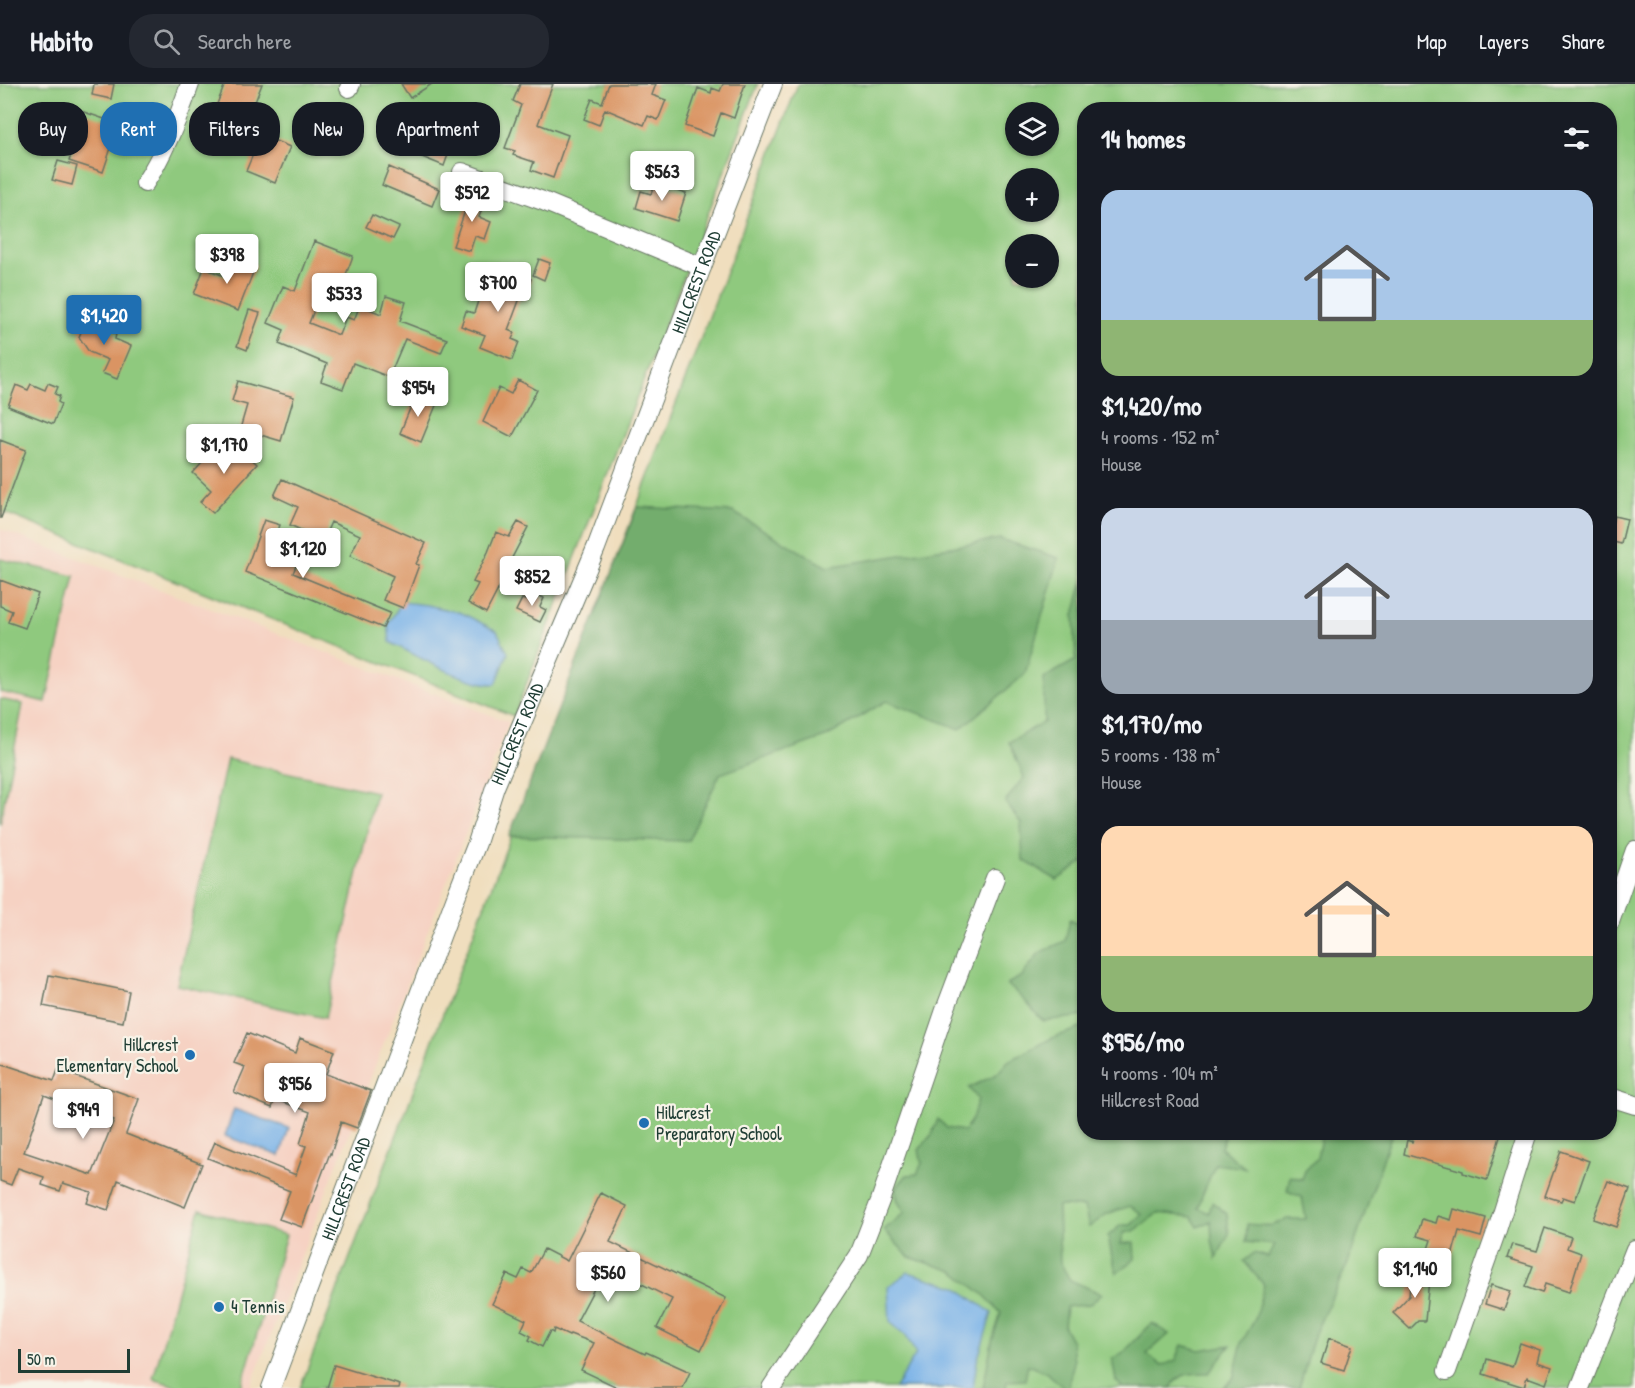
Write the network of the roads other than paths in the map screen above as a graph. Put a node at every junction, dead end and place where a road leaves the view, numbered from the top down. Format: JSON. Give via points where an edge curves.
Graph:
{"nodes":[{"id":1,"x":190,"y":84,"type":"edge"},
{"id":2,"x":773,"y":84,"type":"edge"},
{"id":3,"x":462,"y":172,"type":"dead end"},
{"id":4,"x":145,"y":183,"type":"dead end"},
{"id":5,"x":702,"y":267,"type":"junction"},
{"id":6,"x":1635,"y":850,"type":"edge"},
{"id":7,"x":995,"y":878,"type":"dead end"},
{"id":8,"x":1617,"y":902,"type":"edge"},
{"id":9,"x":1617,"y":1099,"type":"edge"},
{"id":10,"x":1635,"y":1105,"type":"edge"},
{"id":11,"x":1525,"y":1140,"type":"edge"},
{"id":12,"x":1635,"y":1249,"type":"edge"},
{"id":13,"x":1447,"y":1371,"type":"dead end"},
{"id":14,"x":271,"y":1388,"type":"edge"},
{"id":15,"x":771,"y":1388,"type":"edge"},
{"id":16,"x":1580,"y":1388,"type":"edge"}],
"edges":[{"from":1,"to":4,"type":"street","via":[[159,161]]},
{"from":2,"to":5,"type":"street","name":"HILLCREST ROAD"},
{"from":3,"to":5,"type":"street"},
{"from":5,"to":14,"type":"street","name":"HILLCREST ROAD","via":[[596,548],[495,787]]},
{"from":6,"to":8,"type":"street"},
{"from":7,"to":15,"type":"street","via":[[859,1255]]},
{"from":9,"to":10,"type":"street"},
{"from":11,"to":13,"type":"street"},
{"from":12,"to":16,"type":"street"}]}
